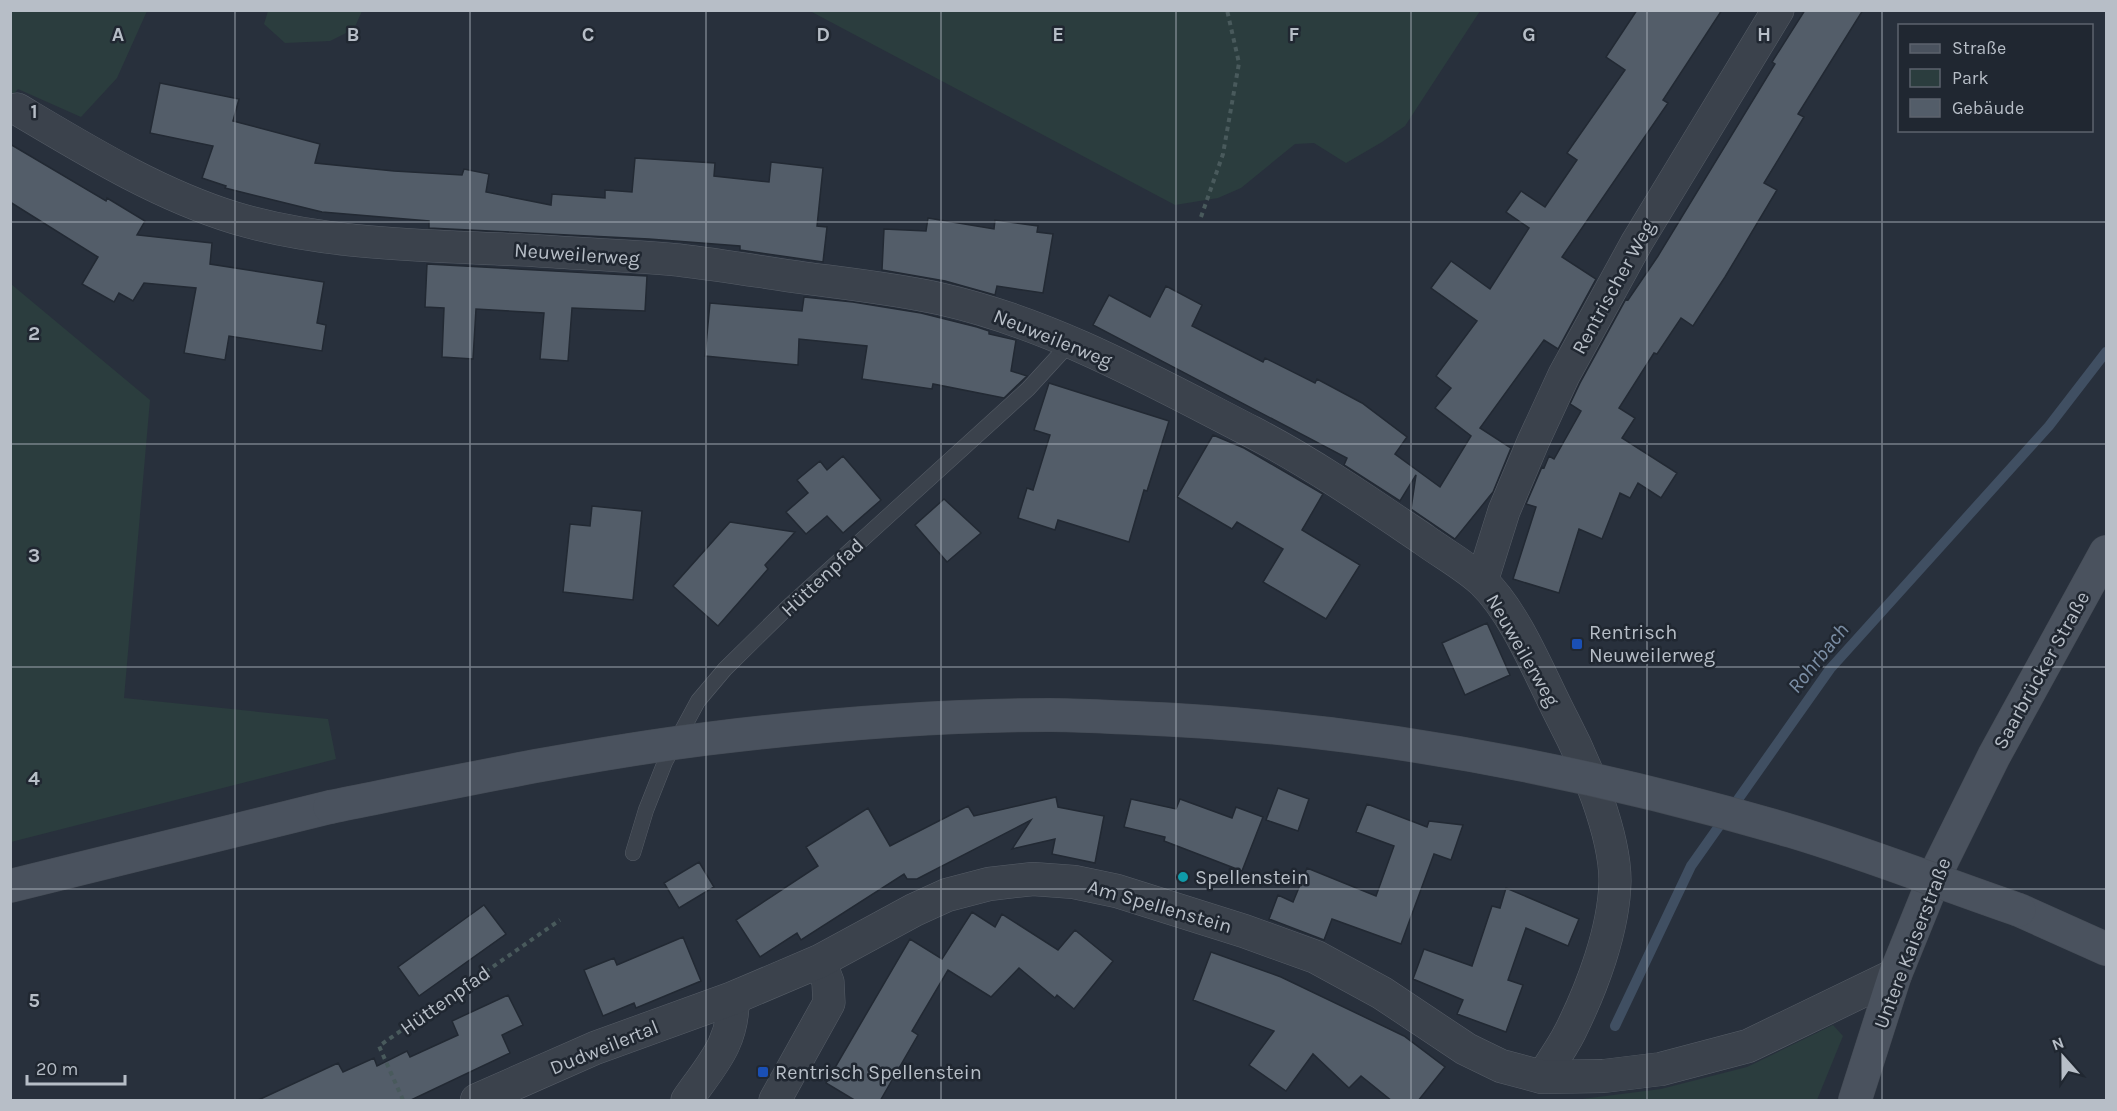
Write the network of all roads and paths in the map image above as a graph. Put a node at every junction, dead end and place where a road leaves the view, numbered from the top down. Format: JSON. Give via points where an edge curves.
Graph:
{"nodes":[{"id":1,"x":1227,"y":10,"type":"edge"},
{"id":2,"x":1778,"y":10,"type":"edge"},
{"id":3,"x":17,"y":109,"type":"dead end"},
{"id":4,"x":1201,"y":217,"type":"dead end"},
{"id":5,"x":1071,"y":342,"type":"junction"},
{"id":6,"x":2106,"y":552,"type":"edge"},
{"id":7,"x":1482,"y":581,"type":"junction"},
{"id":8,"x":1994,"y":756,"type":"joint"},
{"id":9,"x":633,"y":853,"type":"dead end"},
{"id":10,"x":10,"y":886,"type":"edge"},
{"id":11,"x":560,"y":920,"type":"dead end"},
{"id":12,"x":2106,"y":949,"type":"edge"},
{"id":13,"x":820,"y":961,"type":"junction"},
{"id":14,"x":1895,"y":975,"type":"junction"},
{"id":15,"x":733,"y":998,"type":"junction"},
{"id":16,"x":1542,"y":1089,"type":"edge"},
{"id":17,"x":403,"y":1101,"type":"edge"},
{"id":18,"x":477,"y":1101,"type":"edge"},
{"id":19,"x":687,"y":1101,"type":"edge"},
{"id":20,"x":775,"y":1101,"type":"edge"},
{"id":21,"x":1855,"y":1101,"type":"edge"}],
"edges":[{"from":1,"to":4,"type":"path","via":[[1239,63],[1223,154]]},
{"from":2,"to":7,"type":"street","name":"Rentrischer Weg","via":[[1637,242],[1564,375],[1504,511]]},
{"from":3,"to":5,"type":"street","name":"Neuweilerweg","via":[[88,151],[194,204],[278,229],[322,238],[680,261],[875,288],[991,312]]},
{"from":5,"to":7,"type":"street","name":"Neuweilerweg","via":[[1289,451]]},
{"from":5,"to":9,"type":"lane","name":"Hüttenpfad","via":[[1028,389],[725,669],[698,701],[665,762]]},
{"from":6,"to":8,"type":"main road","name":"Saarbrücker Straße"},
{"from":7,"to":16,"type":"street","name":"Neuweilerweg","via":[[1504,608],[1569,731],[1601,813],[1615,879],[1610,920],[1598,965]]},
{"from":8,"to":14,"type":"main road","name":"Untere Kaiserstraße","via":[[1938,869]]},
{"from":10,"to":12,"type":"main road","bridge":true,"via":[[330,807],[537,766],[702,739],[883,721],[1051,715],[1304,729],[1522,764],[1792,831],[2019,910]]},
{"from":11,"to":17,"type":"path","name":"Hüttenpfad","via":[[379,1046]]},
{"from":13,"to":15,"type":"street","name":"Am Spellenstein"},
{"from":13,"to":16,"type":"street","name":"Am Spellenstein","via":[[946,895],[988,884],[1033,879],[1074,882],[1117,891],[1316,957],[1382,993],[1466,1049]]},
{"from":13,"to":20,"type":"street","via":[[828,982],[829,1004]]},
{"from":14,"to":16,"type":"street","name":"Am Spellenstein","via":[[1748,1046],[1661,1069]]},
{"from":14,"to":21,"type":"main road","name":"Untere Kaiserstraße"},
{"from":15,"to":18,"type":"street","name":"Dudweilertal","via":[[596,1048]]},
{"from":15,"to":19,"type":"street","via":[[726,1044]]}]}
